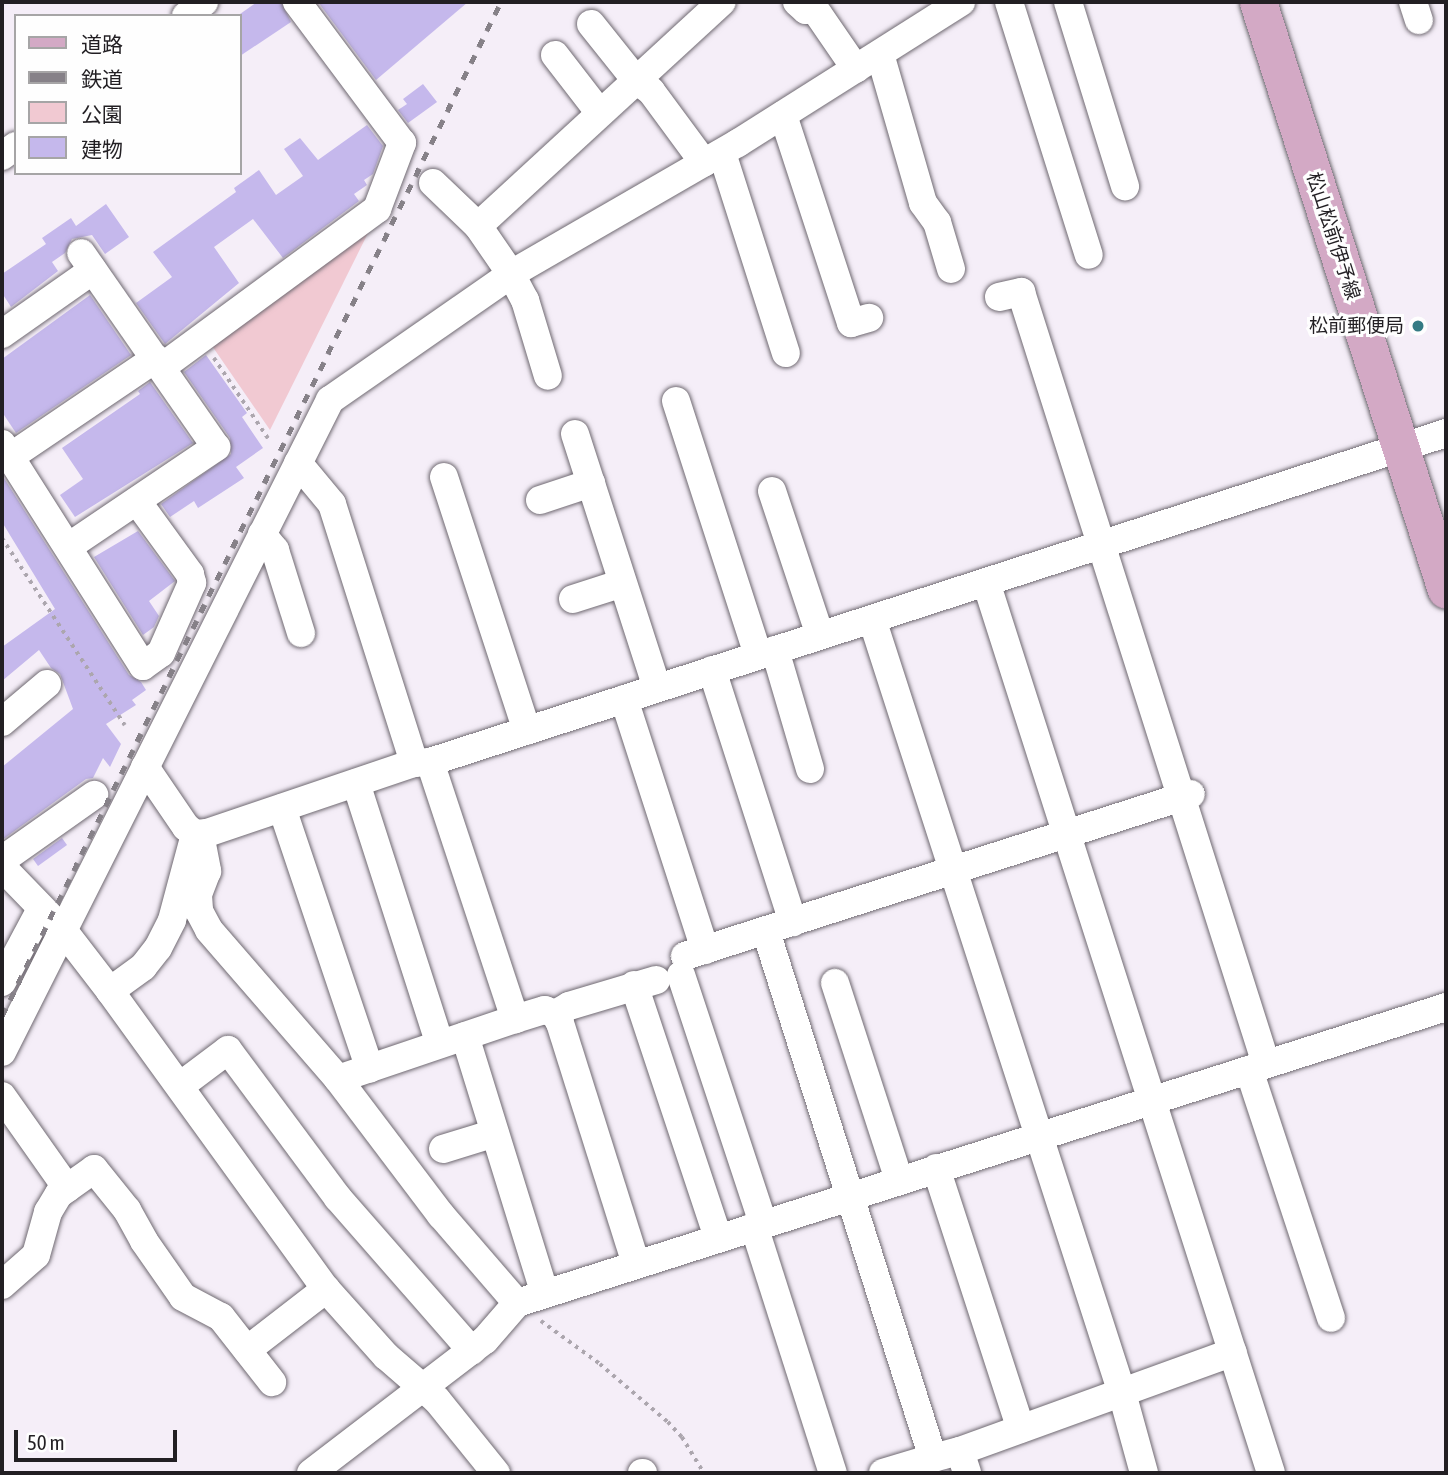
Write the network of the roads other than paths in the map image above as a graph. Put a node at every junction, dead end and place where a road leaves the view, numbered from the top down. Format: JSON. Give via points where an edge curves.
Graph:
{"nodes":[{"id":1,"x":204,"y":2,"type":"edge"},
{"id":2,"x":297,"y":2,"type":"edge"},
{"id":3,"x":722,"y":2,"type":"edge"},
{"id":4,"x":797,"y":2,"type":"edge"},
{"id":5,"x":961,"y":2,"type":"edge"},
{"id":6,"x":1009,"y":2,"type":"edge"},
{"id":7,"x":1068,"y":2,"type":"edge"},
{"id":8,"x":1258,"y":2,"type":"edge"},
{"id":9,"x":189,"y":14,"type":"edge"},
{"id":10,"x":591,"y":24,"type":"dead end"},
{"id":11,"x":880,"y":54,"type":"junction"},
{"id":12,"x":555,"y":55,"type":"dead end"},
{"id":13,"x":856,"y":69,"type":"junction"},
{"id":14,"x":635,"y":79,"type":"junction"},
{"id":15,"x":599,"y":112,"type":"junction"},
{"id":16,"x":783,"y":115,"type":"junction"},
{"id":17,"x":713,"y":158,"type":"junction"},
{"id":18,"x":433,"y":183,"type":"dead end"},
{"id":19,"x":1125,"y":186,"type":"dead end"},
{"id":20,"x":478,"y":226,"type":"junction"},
{"id":21,"x":1089,"y":255,"type":"dead end"},
{"id":22,"x":951,"y":269,"type":"dead end"},
{"id":23,"x":511,"y":274,"type":"junction"},
{"id":24,"x":999,"y":297,"type":"dead end"},
{"id":25,"x":869,"y":318,"type":"dead end"},
{"id":26,"x":2,"y":334,"type":"edge"},
{"id":27,"x":786,"y":353,"type":"dead end"},
{"id":28,"x":159,"y":363,"type":"junction"},
{"id":29,"x":548,"y":376,"type":"dead end"},
{"id":30,"x":676,"y":401,"type":"dead end"},
{"id":31,"x":1446,"y":433,"type":"edge"},
{"id":32,"x":575,"y":434,"type":"dead end"},
{"id":33,"x":1401,"y":448,"type":"junction"},
{"id":34,"x":6,"y":451,"type":"edge"},
{"id":35,"x":298,"y":463,"type":"junction"},
{"id":36,"x":444,"y":477,"type":"dead end"},
{"id":37,"x":591,"y":483,"type":"junction"},
{"id":38,"x":772,"y":491,"type":"dead end"},
{"id":39,"x":540,"y":500,"type":"dead end"},
{"id":40,"x":137,"y":501,"type":"junction"},
{"id":41,"x":262,"y":534,"type":"junction"},
{"id":42,"x":1101,"y":544,"type":"junction"},
{"id":43,"x":68,"y":547,"type":"junction"},
{"id":44,"x":986,"y":582,"type":"junction"},
{"id":45,"x":623,"y":583,"type":"junction"},
{"id":46,"x":1446,"y":590,"type":"edge"},
{"id":47,"x":573,"y":599,"type":"dead end"},
{"id":48,"x":872,"y":619,"type":"junction"},
{"id":49,"x":301,"y":633,"type":"dead end"},
{"id":50,"x":820,"y":635,"type":"junction"},
{"id":51,"x":766,"y":653,"type":"junction"},
{"id":52,"x":712,"y":670,"type":"junction"},
{"id":53,"x":47,"y":684,"type":"dead end"},
{"id":54,"x":657,"y":688,"type":"junction"},
{"id":55,"x":624,"y":699,"type":"junction"},
{"id":56,"x":2,"y":722,"type":"edge"},
{"id":57,"x":527,"y":730,"type":"junction"},
{"id":58,"x":422,"y":762,"type":"junction"},
{"id":59,"x":145,"y":768,"type":"junction"},
{"id":60,"x":810,"y":769,"type":"dead end"},
{"id":61,"x":356,"y":783,"type":"junction"},
{"id":62,"x":94,"y":795,"type":"dead end"},
{"id":63,"x":1186,"y":795,"type":"junction"},
{"id":64,"x":282,"y":808,"type":"junction"},
{"id":65,"x":198,"y":834,"type":"junction"},
{"id":66,"x":1067,"y":834,"type":"junction"},
{"id":67,"x":2,"y":860,"type":"edge"},
{"id":68,"x":2,"y":867,"type":"edge"},
{"id":69,"x":953,"y":870,"type":"junction"},
{"id":70,"x":41,"y":909,"type":"junction"},
{"id":71,"x":793,"y":922,"type":"junction"},
{"id":72,"x":63,"y":930,"type":"junction"},
{"id":73,"x":770,"y":944,"type":"dead end"},
{"id":74,"x":9,"y":950,"type":"edge"},
{"id":75,"x":672,"y":969,"type":"junction"},
{"id":76,"x":2,"y":982,"type":"edge"},
{"id":77,"x":835,"y":983,"type":"dead end"},
{"id":78,"x":110,"y":991,"type":"junction"},
{"id":79,"x":1446,"y":1007,"type":"edge"},
{"id":80,"x":555,"y":1014,"type":"junction"},
{"id":81,"x":515,"y":1019,"type":"junction"},
{"id":82,"x":453,"y":1040,"type":"junction"},
{"id":83,"x":2,"y":1052,"type":"edge"},
{"id":84,"x":1257,"y":1067,"type":"junction"},
{"id":85,"x":370,"y":1069,"type":"junction"},
{"id":86,"x":338,"y":1079,"type":"junction"},
{"id":87,"x":180,"y":1086,"type":"junction"},
{"id":88,"x":2,"y":1096,"type":"edge"},
{"id":89,"x":1152,"y":1100,"type":"junction"},
{"id":90,"x":495,"y":1133,"type":"junction"},
{"id":91,"x":1039,"y":1136,"type":"junction"},
{"id":92,"x":443,"y":1149,"type":"dead end"},
{"id":93,"x":936,"y":1168,"type":"junction"},
{"id":94,"x":899,"y":1180,"type":"junction"},
{"id":95,"x":67,"y":1188,"type":"junction"},
{"id":96,"x":848,"y":1196,"type":"junction"},
{"id":97,"x":758,"y":1225,"type":"junction"},
{"id":98,"x":718,"y":1238,"type":"junction"},
{"id":99,"x":636,"y":1264,"type":"junction"},
{"id":100,"x":2,"y":1285,"type":"edge"},
{"id":101,"x":327,"y":1289,"type":"junction"},
{"id":102,"x":545,"y":1294,"type":"junction"},
{"id":103,"x":517,"y":1303,"type":"junction"},
{"id":104,"x":1331,"y":1318,"type":"dead end"},
{"id":105,"x":247,"y":1350,"type":"junction"},
{"id":106,"x":472,"y":1351,"type":"junction"},
{"id":107,"x":1233,"y":1352,"type":"junction"},
{"id":108,"x":272,"y":1382,"type":"dead end"},
{"id":109,"x":422,"y":1388,"type":"junction"},
{"id":110,"x":1122,"y":1392,"type":"junction"},
{"id":111,"x":1021,"y":1429,"type":"junction"},
{"id":112,"x":963,"y":1462,"type":"edge"},
{"id":113,"x":908,"y":1467,"type":"edge"},
{"id":114,"x":311,"y":1473,"type":"edge"},
{"id":115,"x":496,"y":1473,"type":"edge"},
{"id":116,"x":833,"y":1473,"type":"edge"},
{"id":117,"x":1144,"y":1473,"type":"edge"},
{"id":118,"x":1271,"y":1473,"type":"edge"}],
"edges":[{"from":1,"to":9,"type":"street"},
{"from":2,"to":28,"type":"street","via":[[402,143],[377,209],[201,339]]},
{"from":3,"to":14,"type":"street"},
{"from":4,"to":13,"type":"street","via":[[806,10],[814,8]]},
{"from":5,"to":11,"type":"street"},
{"from":6,"to":21,"type":"street"},
{"from":7,"to":19,"type":"street"},
{"from":8,"to":33,"type":"main road","name":"松山松前伊予線"},
{"from":10,"to":14,"type":"street"},
{"from":11,"to":13,"type":"street"},
{"from":11,"to":22,"type":"street","via":[[923,203],[937,222]]},
{"from":12,"to":15,"type":"street"},
{"from":13,"to":16,"type":"street"},
{"from":14,"to":15,"type":"street"},
{"from":14,"to":17,"type":"street"},
{"from":15,"to":20,"type":"street"},
{"from":16,"to":17,"type":"street"},
{"from":16,"to":25,"type":"street","via":[[851,323]]},
{"from":17,"to":23,"type":"street"},
{"from":17,"to":27,"type":"street"},
{"from":18,"to":20,"type":"street"},
{"from":20,"to":23,"type":"street"},
{"from":23,"to":29,"type":"street","via":[[525,300]]},
{"from":23,"to":35,"type":"street","via":[[330,400]]},
{"from":24,"to":42,"type":"street","via":[[1021,292]]},
{"from":26,"to":28,"type":"street","via":[[88,261]]},
{"from":28,"to":34,"type":"street"},
{"from":28,"to":40,"type":"street","via":[[216,447]]},
{"from":30,"to":51,"type":"street"},
{"from":31,"to":33,"type":"street"},
{"from":32,"to":37,"type":"street"},
{"from":33,"to":42,"type":"street"},
{"from":33,"to":46,"type":"main road","name":"松山松前伊予線"},
{"from":34,"to":43,"type":"street"},
{"from":35,"to":41,"type":"street"},
{"from":35,"to":58,"type":"street","via":[[331,504]]},
{"from":36,"to":57,"type":"street"},
{"from":37,"to":39,"type":"street"},
{"from":37,"to":45,"type":"street"},
{"from":38,"to":50,"type":"street"},
{"from":40,"to":43,"type":"street"},
{"from":40,"to":43,"type":"street","via":[[192,583],[161,653],[144,666]]},
{"from":41,"to":49,"type":"street","via":[[275,550]]},
{"from":41,"to":59,"type":"street"},
{"from":42,"to":44,"type":"street"},
{"from":42,"to":63,"type":"street"},
{"from":44,"to":48,"type":"street"},
{"from":44,"to":66,"type":"street"},
{"from":45,"to":47,"type":"street"},
{"from":45,"to":54,"type":"street"},
{"from":48,"to":50,"type":"street"},
{"from":48,"to":69,"type":"street"},
{"from":50,"to":51,"type":"street"},
{"from":51,"to":52,"type":"street"},
{"from":51,"to":60,"type":"street"},
{"from":52,"to":54,"type":"street"},
{"from":52,"to":71,"type":"street"},
{"from":53,"to":56,"type":"street"},
{"from":54,"to":55,"type":"street"},
{"from":55,"to":57,"type":"street"},
{"from":55,"to":75,"type":"street"},
{"from":57,"to":58,"type":"street"},
{"from":58,"to":61,"type":"street"},
{"from":58,"to":81,"type":"street"},
{"from":59,"to":65,"type":"street","via":[[186,827]]},
{"from":59,"to":72,"type":"street"},
{"from":61,"to":64,"type":"street"},
{"from":61,"to":82,"type":"street"},
{"from":62,"to":67,"type":"street"},
{"from":63,"to":66,"type":"street"},
{"from":63,"to":84,"type":"street"},
{"from":64,"to":65,"type":"street"},
{"from":64,"to":85,"type":"street"},
{"from":65,"to":78,"type":"street","via":[[172,920],[158,948],[143,967]]},
{"from":65,"to":86,"type":"street","via":[[207,871],[198,895],[199,911],[209,930]]},
{"from":66,"to":69,"type":"street"},
{"from":66,"to":89,"type":"street"},
{"from":68,"to":70,"type":"street"},
{"from":69,"to":71,"type":"street"},
{"from":69,"to":91,"type":"street"},
{"from":70,"to":72,"type":"street"},
{"from":70,"to":74,"type":"street"},
{"from":71,"to":75,"type":"street"},
{"from":72,"to":78,"type":"street"},
{"from":72,"to":83,"type":"street"},
{"from":73,"to":96,"type":"street"},
{"from":74,"to":76,"type":"street"},
{"from":75,"to":80,"type":"street"},
{"from":75,"to":97,"type":"street"},
{"from":75,"to":98,"type":"street"},
{"from":77,"to":94,"type":"street"},
{"from":78,"to":87,"type":"street"},
{"from":79,"to":84,"type":"street"},
{"from":80,"to":81,"type":"street","via":[[545,1010]]},
{"from":80,"to":99,"type":"street"},
{"from":81,"to":82,"type":"street"},
{"from":82,"to":85,"type":"street"},
{"from":82,"to":90,"type":"street"},
{"from":84,"to":89,"type":"street"},
{"from":84,"to":104,"type":"street"},
{"from":85,"to":86,"type":"street"},
{"from":86,"to":103,"type":"street","via":[[441,1215]]},
{"from":87,"to":101,"type":"street"},
{"from":87,"to":106,"type":"street","via":[[228,1050],[338,1198]]},
{"from":88,"to":95,"type":"street"},
{"from":89,"to":91,"type":"street"},
{"from":89,"to":107,"type":"street"},
{"from":90,"to":92,"type":"street"},
{"from":90,"to":102,"type":"street"},
{"from":91,"to":93,"type":"street"},
{"from":91,"to":110,"type":"street"},
{"from":93,"to":94,"type":"street"},
{"from":93,"to":111,"type":"street"},
{"from":94,"to":96,"type":"street"},
{"from":95,"to":100,"type":"street","via":[[48,1212],[36,1255]]},
{"from":95,"to":105,"type":"street","via":[[94,1168],[183,1297],[222,1317]]},
{"from":96,"to":97,"type":"street"},
{"from":96,"to":113,"type":"street"},
{"from":97,"to":98,"type":"street"},
{"from":97,"to":116,"type":"street"},
{"from":98,"to":99,"type":"street"},
{"from":99,"to":102,"type":"street"},
{"from":101,"to":105,"type":"street"},
{"from":101,"to":109,"type":"street","via":[[386,1356]]},
{"from":102,"to":103,"type":"street"},
{"from":103,"to":106,"type":"street"},
{"from":105,"to":108,"type":"street"},
{"from":106,"to":109,"type":"street"},
{"from":107,"to":110,"type":"street"},
{"from":107,"to":118,"type":"street"},
{"from":109,"to":114,"type":"street"},
{"from":109,"to":115,"type":"street"},
{"from":110,"to":111,"type":"street"},
{"from":110,"to":117,"type":"street"},
{"from":111,"to":112,"type":"street"},
{"from":112,"to":113,"type":"street"}]}
